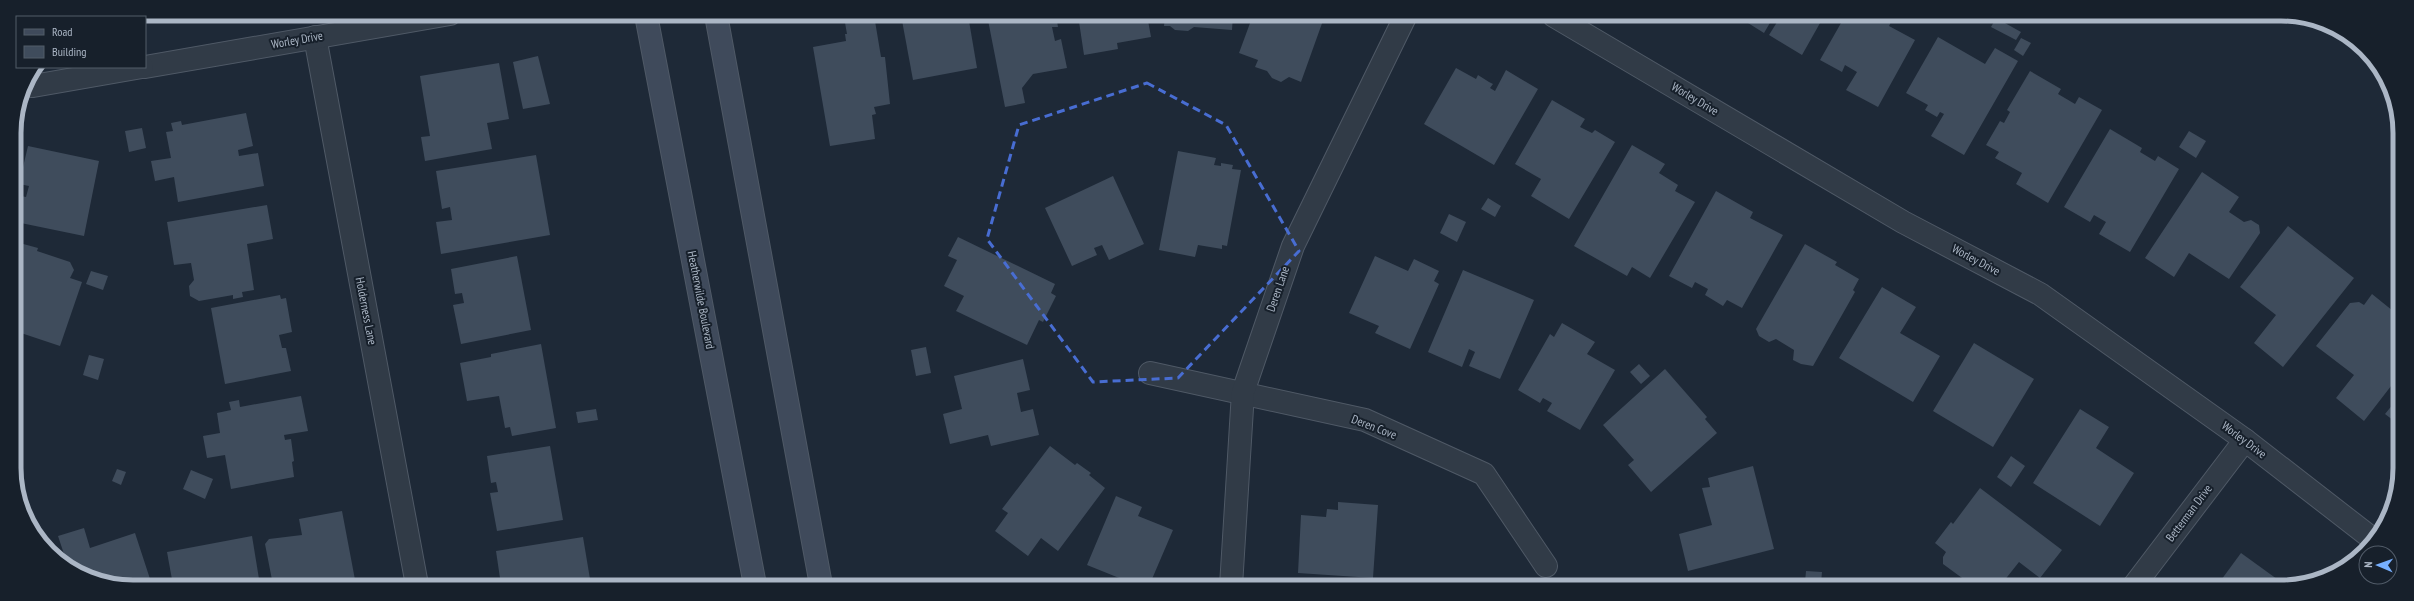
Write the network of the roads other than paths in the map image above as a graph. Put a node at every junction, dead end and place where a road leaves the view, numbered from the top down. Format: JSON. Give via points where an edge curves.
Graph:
{"nodes":[{"id":1,"x":409,"y":21,"type":"edge"},
{"id":2,"x":647,"y":21,"type":"edge"},
{"id":3,"x":717,"y":21,"type":"edge"},
{"id":4,"x":1403,"y":21,"type":"edge"},
{"id":5,"x":1562,"y":21,"type":"edge"},
{"id":6,"x":315,"y":37,"type":"junction"},
{"id":7,"x":146,"y":67,"type":"edge"},
{"id":8,"x":138,"y":68,"type":"edge"},
{"id":9,"x":32,"y":86,"type":"edge"},
{"id":10,"x":1150,"y":373,"type":"dead end"},
{"id":11,"x":1243,"y":392,"type":"junction"},
{"id":12,"x":2246,"y":440,"type":"junction"},
{"id":13,"x":2369,"y":536,"type":"edge"},
{"id":14,"x":1546,"y":566,"type":"dead end"},
{"id":15,"x":416,"y":580,"type":"edge"},
{"id":16,"x":754,"y":580,"type":"edge"},
{"id":17,"x":820,"y":580,"type":"edge"},
{"id":18,"x":1231,"y":580,"type":"edge"},
{"id":19,"x":2138,"y":580,"type":"edge"}],
"edges":[{"from":1,"to":6,"type":"street","name":"Worley Drive"},
{"from":2,"to":16,"type":"main road","name":"Heatherwilde Boulevard"},
{"from":3,"to":17,"type":"main road"},
{"from":4,"to":11,"type":"street","name":"Deren Lane","via":[[1293,246]]},
{"from":5,"to":12,"type":"street","name":"Worley Drive","via":[[1904,222],[2040,294]]},
{"from":6,"to":7,"type":"street","name":"Worley Drive"},
{"from":6,"to":15,"type":"street","name":"Holderness Lane"},
{"from":8,"to":9,"type":"street","name":"Worley Drive"},
{"from":10,"to":11,"type":"street","name":"Deren Cove"},
{"from":11,"to":14,"type":"street","name":"Deren Cove","via":[[1364,420],[1484,474]]},
{"from":11,"to":18,"type":"street","name":"Deren Lane"},
{"from":12,"to":13,"type":"street","name":"Worley Drive"},
{"from":12,"to":19,"type":"street","name":"Betterman Drive"}]}
